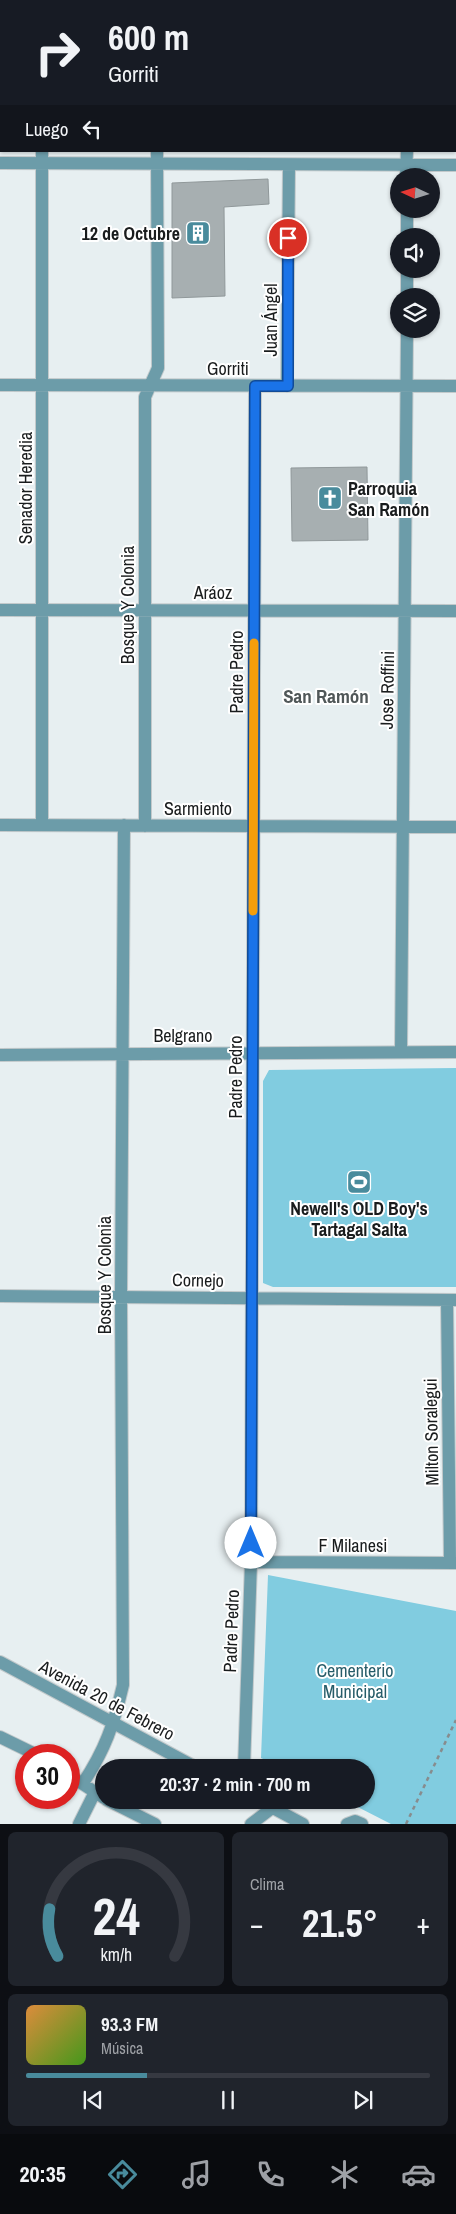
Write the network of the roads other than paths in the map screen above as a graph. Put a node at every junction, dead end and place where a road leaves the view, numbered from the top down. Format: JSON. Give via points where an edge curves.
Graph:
{"nodes":[{"id":1,"x":406,"y":152,"type":"edge"},
{"id":2,"x":42,"y":157,"type":"edge"},
{"id":3,"x":157,"y":158,"type":"edge"},
{"id":4,"x":0,"y":163,"type":"edge"},
{"id":5,"x":289,"y":165,"type":"junction"},
{"id":6,"x":456,"y":165,"type":"edge"},
{"id":7,"x":406,"y":168,"type":"edge"},
{"id":8,"x":431,"y":168,"type":"edge"},
{"id":9,"x":390,"y":170,"type":"edge"},
{"id":10,"x":407,"y":338,"type":"edge"},
{"id":11,"x":0,"y":385,"type":"edge"},
{"id":12,"x":42,"y":385,"type":"junction"},
{"id":13,"x":150,"y":385,"type":"junction"},
{"id":14,"x":255,"y":386,"type":"junction"},
{"id":15,"x":288,"y":386,"type":"junction"},
{"id":16,"x":407,"y":386,"type":"junction"},
{"id":17,"x":456,"y":386,"type":"edge"},
{"id":18,"x":0,"y":610,"type":"edge"},
{"id":19,"x":42,"y":610,"type":"junction"},
{"id":20,"x":144,"y":610,"type":"junction"},
{"id":21,"x":254,"y":610,"type":"junction"},
{"id":22,"x":405,"y":610,"type":"junction"},
{"id":23,"x":456,"y":611,"type":"edge"},
{"id":24,"x":0,"y":825,"type":"edge"},
{"id":25,"x":42,"y":825,"type":"junction"},
{"id":26,"x":124,"y":826,"type":"junction"},
{"id":27,"x":145,"y":826,"type":"junction"},
{"id":28,"x":253,"y":826,"type":"junction"},
{"id":29,"x":403,"y":826,"type":"junction"},
{"id":30,"x":456,"y":826,"type":"edge"},
{"id":31,"x":253,"y":1052,"type":"junction"},
{"id":32,"x":401,"y":1052,"type":"junction"},
{"id":33,"x":456,"y":1052,"type":"edge"},
{"id":34,"x":122,"y":1053,"type":"junction"},
{"id":35,"x":0,"y":1054,"type":"edge"},
{"id":36,"x":0,"y":1296,"type":"edge"},
{"id":37,"x":121,"y":1296,"type":"junction"},
{"id":38,"x":251,"y":1298,"type":"junction"},
{"id":39,"x":451,"y":1300,"type":"edge"},
{"id":40,"x":251,"y":1562,"type":"junction"},
{"id":41,"x":453,"y":1563,"type":"edge"},
{"id":42,"x":0,"y":1662,"type":"edge"},
{"id":43,"x":114,"y":1724,"type":"junction"},
{"id":44,"x":0,"y":1737,"type":"edge"},
{"id":45,"x":15,"y":1744,"type":"edge"},
{"id":46,"x":180,"y":1759,"type":"edge"},
{"id":47,"x":244,"y":1759,"type":"edge"},
{"id":48,"x":80,"y":1781,"type":"edge"},
{"id":49,"x":83,"y":1783,"type":"junction"},
{"id":50,"x":95,"y":1792,"type":"edge"},
{"id":51,"x":95,"y":1805,"type":"edge"},
{"id":52,"x":126,"y":1809,"type":"edge"},
{"id":53,"x":271,"y":1809,"type":"edge"},
{"id":54,"x":274,"y":1809,"type":"edge"},
{"id":55,"x":79,"y":1824,"type":"edge"},
{"id":56,"x":155,"y":1824,"type":"edge"},
{"id":57,"x":251,"y":1824,"type":"edge"},
{"id":58,"x":303,"y":1824,"type":"edge"},
{"id":59,"x":347,"y":1824,"type":"edge"},
{"id":60,"x":362,"y":1824,"type":"edge"}],
"edges":[{"from":1,"to":7,"type":"street"},
{"from":2,"to":3,"type":"street"},
{"from":2,"to":4,"type":"street"},
{"from":2,"to":12,"type":"street","name":"Senador Heredia"},
{"from":3,"to":5,"type":"street"},
{"from":3,"to":13,"type":"street","via":[[158,368]]},
{"from":5,"to":9,"type":"street"},
{"from":5,"to":15,"type":"street","name":"Juan Ángel"},
{"from":6,"to":8,"type":"street"},
{"from":10,"to":16,"type":"street","name":"Jose Roffini"},
{"from":11,"to":12,"type":"street","name":"Gorriti"},
{"from":12,"to":13,"type":"street","name":"Gorriti"},
{"from":12,"to":19,"type":"street","name":"Senador Heredia"},
{"from":13,"to":14,"type":"street","name":"Gorriti"},
{"from":13,"to":20,"type":"street","name":"Bosque Y Colonia","via":[[146,397]]},
{"from":14,"to":15,"type":"street","name":"Gorriti"},
{"from":14,"to":21,"type":"street","name":"Padre Pedro"},
{"from":15,"to":16,"type":"street","name":"Gorriti"},
{"from":16,"to":17,"type":"street","name":"Gorriti"},
{"from":16,"to":22,"type":"street","name":"Jose Roffini"},
{"from":18,"to":19,"type":"street","name":"Aráoz"},
{"from":19,"to":20,"type":"street","name":"Aráoz"},
{"from":19,"to":25,"type":"street","name":"Senador Heredia"},
{"from":20,"to":21,"type":"street","name":"Aráoz"},
{"from":20,"to":27,"type":"street","name":"Bosque Y Colonia"},
{"from":21,"to":22,"type":"street","name":"Aráoz"},
{"from":21,"to":28,"type":"street","name":"Padre Pedro"},
{"from":22,"to":23,"type":"street","name":"Aráoz"},
{"from":22,"to":29,"type":"street","name":"Jose Roffini"},
{"from":24,"to":25,"type":"street","name":"Sarmiento"},
{"from":25,"to":26,"type":"street","name":"Sarmiento"},
{"from":26,"to":27,"type":"street","name":"Sarmiento"},
{"from":26,"to":34,"type":"street","name":"Bosque Y Colonia"},
{"from":27,"to":28,"type":"street","name":"Sarmiento"},
{"from":28,"to":29,"type":"street","name":"Sarmiento"},
{"from":28,"to":31,"type":"street","name":"Padre Pedro"},
{"from":29,"to":30,"type":"street","name":"Sarmiento"},
{"from":29,"to":32,"type":"street","name":"Jose Roffini"},
{"from":31,"to":32,"type":"street","name":"Belgrano"},
{"from":31,"to":34,"type":"street","name":"Belgrano"},
{"from":31,"to":38,"type":"street","name":"Padre Pedro"},
{"from":32,"to":33,"type":"street","name":"Belgrano"},
{"from":34,"to":35,"type":"street","name":"Belgrano"},
{"from":34,"to":37,"type":"street","name":"Bosque Y Colonia"},
{"from":36,"to":37,"type":"street","name":"Cornejo"},
{"from":37,"to":38,"type":"street","name":"Cornejo"},
{"from":37,"to":43,"type":"street","name":"Bosque Y Colonia","via":[[123,1685]]},
{"from":38,"to":39,"type":"street","name":"Cornejo"},
{"from":38,"to":40,"type":"street","name":"Padre Pedro"},
{"from":39,"to":41,"type":"street","name":"Milton Soralegui"},
{"from":40,"to":41,"type":"street","name":"F Milanesi"},
{"from":40,"to":47,"type":"street","name":"Padre Pedro"},
{"from":42,"to":43,"type":"street","name":"Avenida 20 de Febrero"},
{"from":43,"to":46,"type":"street","name":"Avenida 20 de Febrero"},
{"from":43,"to":49,"type":"street","name":"Bosque Y Colonia"},
{"from":44,"to":45,"type":"street"},
{"from":48,"to":49,"type":"street"},
{"from":49,"to":50,"type":"street"},
{"from":51,"to":55,"type":"street"},
{"from":52,"to":56,"type":"street"},
{"from":53,"to":57,"type":"street"},
{"from":54,"to":58,"type":"street"},
{"from":59,"to":60,"type":"street","via":[[355,1821]]}]}
